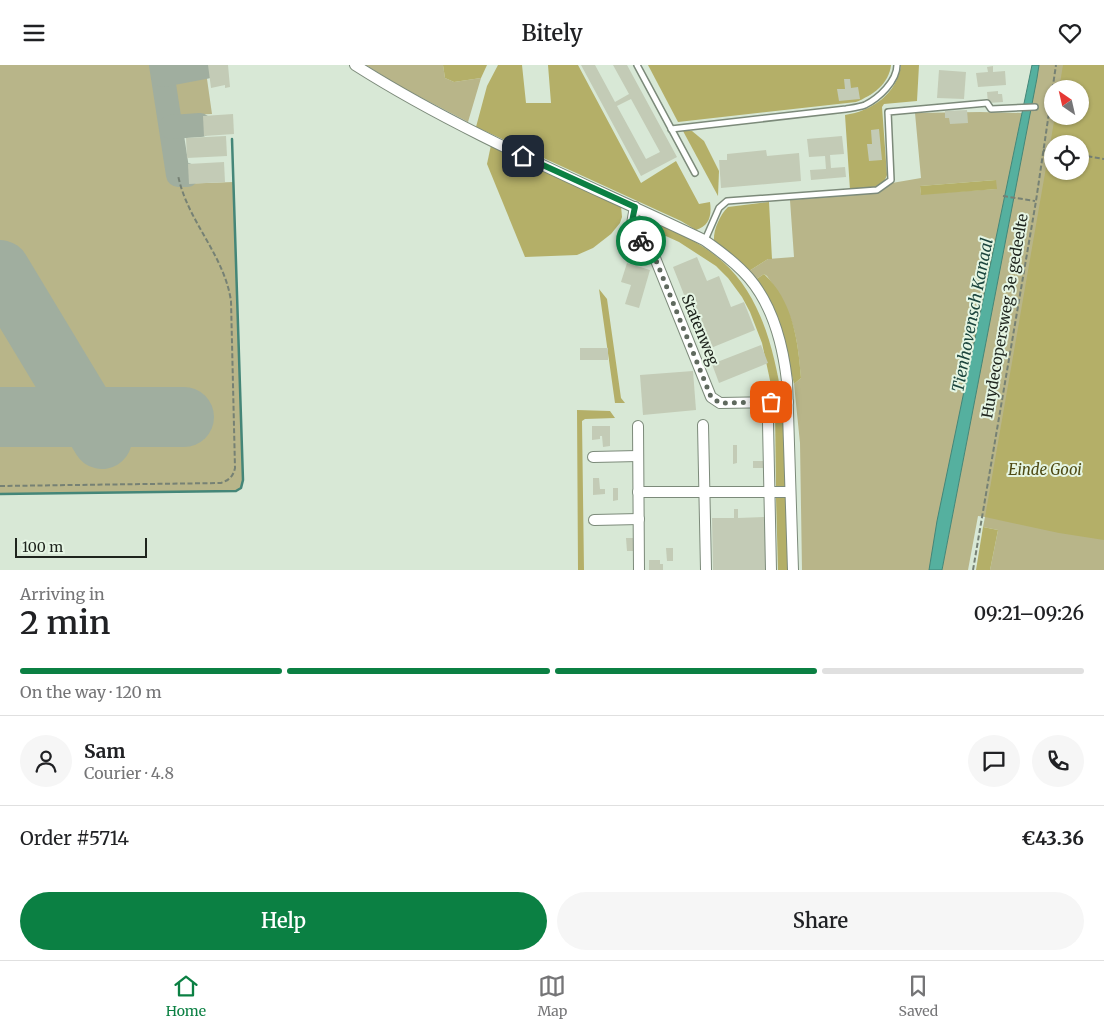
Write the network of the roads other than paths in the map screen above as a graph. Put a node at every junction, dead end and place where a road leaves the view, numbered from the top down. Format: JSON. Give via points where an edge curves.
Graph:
{"nodes":[{"id":1,"x":355,"y":65,"type":"edge"},
{"id":2,"x":637,"y":65,"type":"edge"},
{"id":3,"x":897,"y":65,"type":"edge"},
{"id":4,"x":1035,"y":107,"type":"dead end"},
{"id":5,"x":671,"y":129,"type":"junction"},
{"id":6,"x":695,"y":173,"type":"dead end"},
{"id":7,"x":635,"y":207,"type":"junction"},
{"id":8,"x":704,"y":240,"type":"junction"},
{"id":9,"x":788,"y":402,"type":"junction"},
{"id":10,"x":768,"y":423,"type":"dead end"},
{"id":11,"x":703,"y":425,"type":"dead end"},
{"id":12,"x":638,"y":426,"type":"dead end"},
{"id":13,"x":638,"y":456,"type":"junction"},
{"id":14,"x":593,"y":457,"type":"dead end"},
{"id":15,"x":638,"y":492,"type":"junction"},
{"id":16,"x":705,"y":492,"type":"junction"},
{"id":17,"x":769,"y":492,"type":"junction"},
{"id":18,"x":790,"y":492,"type":"junction"},
{"id":19,"x":639,"y":519,"type":"junction"},
{"id":20,"x":594,"y":520,"type":"dead end"},
{"id":21,"x":639,"y":570,"type":"edge"},
{"id":22,"x":706,"y":570,"type":"edge"},
{"id":23,"x":771,"y":570,"type":"edge"},
{"id":24,"x":793,"y":570,"type":"edge"}],
"edges":[{"from":1,"to":7,"type":"street","via":[[506,148]]},
{"from":2,"to":5,"type":"lane"},
{"from":3,"to":5,"type":"lane","via":[[886,89],[865,105]]},
{"from":4,"to":8,"type":"lane","via":[[991,109],[987,103],[888,112],[890,180],[878,190],[727,201],[719,208]]},
{"from":5,"to":6,"type":"lane"},
{"from":7,"to":8,"type":"street"},
{"from":7,"to":9,"type":"street","name":"Statenweg","via":[[631,229],[634,236],[651,248],[711,397],[720,403]]},
{"from":8,"to":9,"type":"street","via":[[749,277],[760,294],[785,359]]},
{"from":9,"to":18,"type":"street"},
{"from":10,"to":17,"type":"street"},
{"from":11,"to":16,"type":"street"},
{"from":12,"to":13,"type":"street"},
{"from":13,"to":14,"type":"street"},
{"from":13,"to":15,"type":"street"},
{"from":15,"to":16,"type":"street"},
{"from":15,"to":19,"type":"street"},
{"from":16,"to":17,"type":"street"},
{"from":16,"to":22,"type":"street"},
{"from":17,"to":18,"type":"street"},
{"from":17,"to":23,"type":"street"},
{"from":18,"to":24,"type":"street"},
{"from":19,"to":20,"type":"street"},
{"from":19,"to":21,"type":"street"}]}
